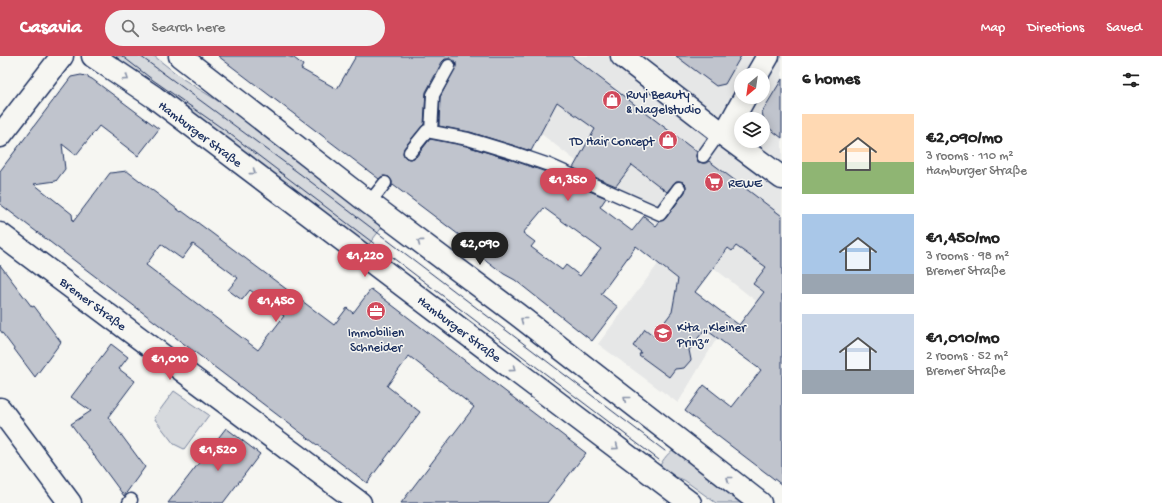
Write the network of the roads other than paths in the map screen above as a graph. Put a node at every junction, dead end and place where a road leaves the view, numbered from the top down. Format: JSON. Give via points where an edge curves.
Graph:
{"nodes":[{"id":1,"x":62,"y":56,"type":"edge"},
{"id":2,"x":93,"y":56,"type":"edge"},
{"id":3,"x":180,"y":56,"type":"edge"},
{"id":4,"x":622,"y":56,"type":"edge"},
{"id":5,"x":768,"y":56,"type":"edge"},
{"id":6,"x":448,"y":66,"type":"dead end"},
{"id":7,"x":761,"y":68,"type":"edge"},
{"id":8,"x":741,"y":104,"type":"edge"},
{"id":9,"x":431,"y":132,"type":"junction"},
{"id":10,"x":722,"y":133,"type":"junction"},
{"id":11,"x":0,"y":136,"type":"edge"},
{"id":12,"x":410,"y":152,"type":"dead end"},
{"id":13,"x":703,"y":156,"type":"dead end"},
{"id":14,"x":782,"y":178,"type":"edge"},
{"id":15,"x":385,"y":183,"type":"dead end"},
{"id":16,"x":679,"y":188,"type":"dead end"},
{"id":17,"x":369,"y":204,"type":"junction"},
{"id":18,"x":0,"y":234,"type":"edge"},
{"id":19,"x":0,"y":409,"type":"edge"},
{"id":20,"x":70,"y":503,"type":"edge"},
{"id":21,"x":360,"y":503,"type":"edge"},
{"id":22,"x":690,"y":503,"type":"edge"},
{"id":23,"x":760,"y":503,"type":"edge"}],
"edges":[{"from":1,"to":11,"type":"main road"},
{"from":2,"to":22,"type":"main road","name":"Hamburger Straße","one_way":true,"via":[[160,102]]},
{"from":3,"to":17,"type":"main road"},
{"from":4,"to":10,"type":"main road"},
{"from":5,"to":7,"type":"main road"},
{"from":6,"to":9,"type":"lane","via":[[433,95]]},
{"from":8,"to":10,"type":"main road"},
{"from":9,"to":12,"type":"lane","via":[[427,131]]},
{"from":9,"to":16,"type":"lane","via":[[514,152],[660,214]]},
{"from":10,"to":13,"type":"lane"},
{"from":10,"to":14,"type":"main road"},
{"from":15,"to":17,"type":"lane"},
{"from":23,"to":17,"type":"main road","one_way":true},
{"from":18,"to":21,"type":"main road","name":"Bremer Straße"},
{"from":19,"to":20,"type":"main road"}]}
